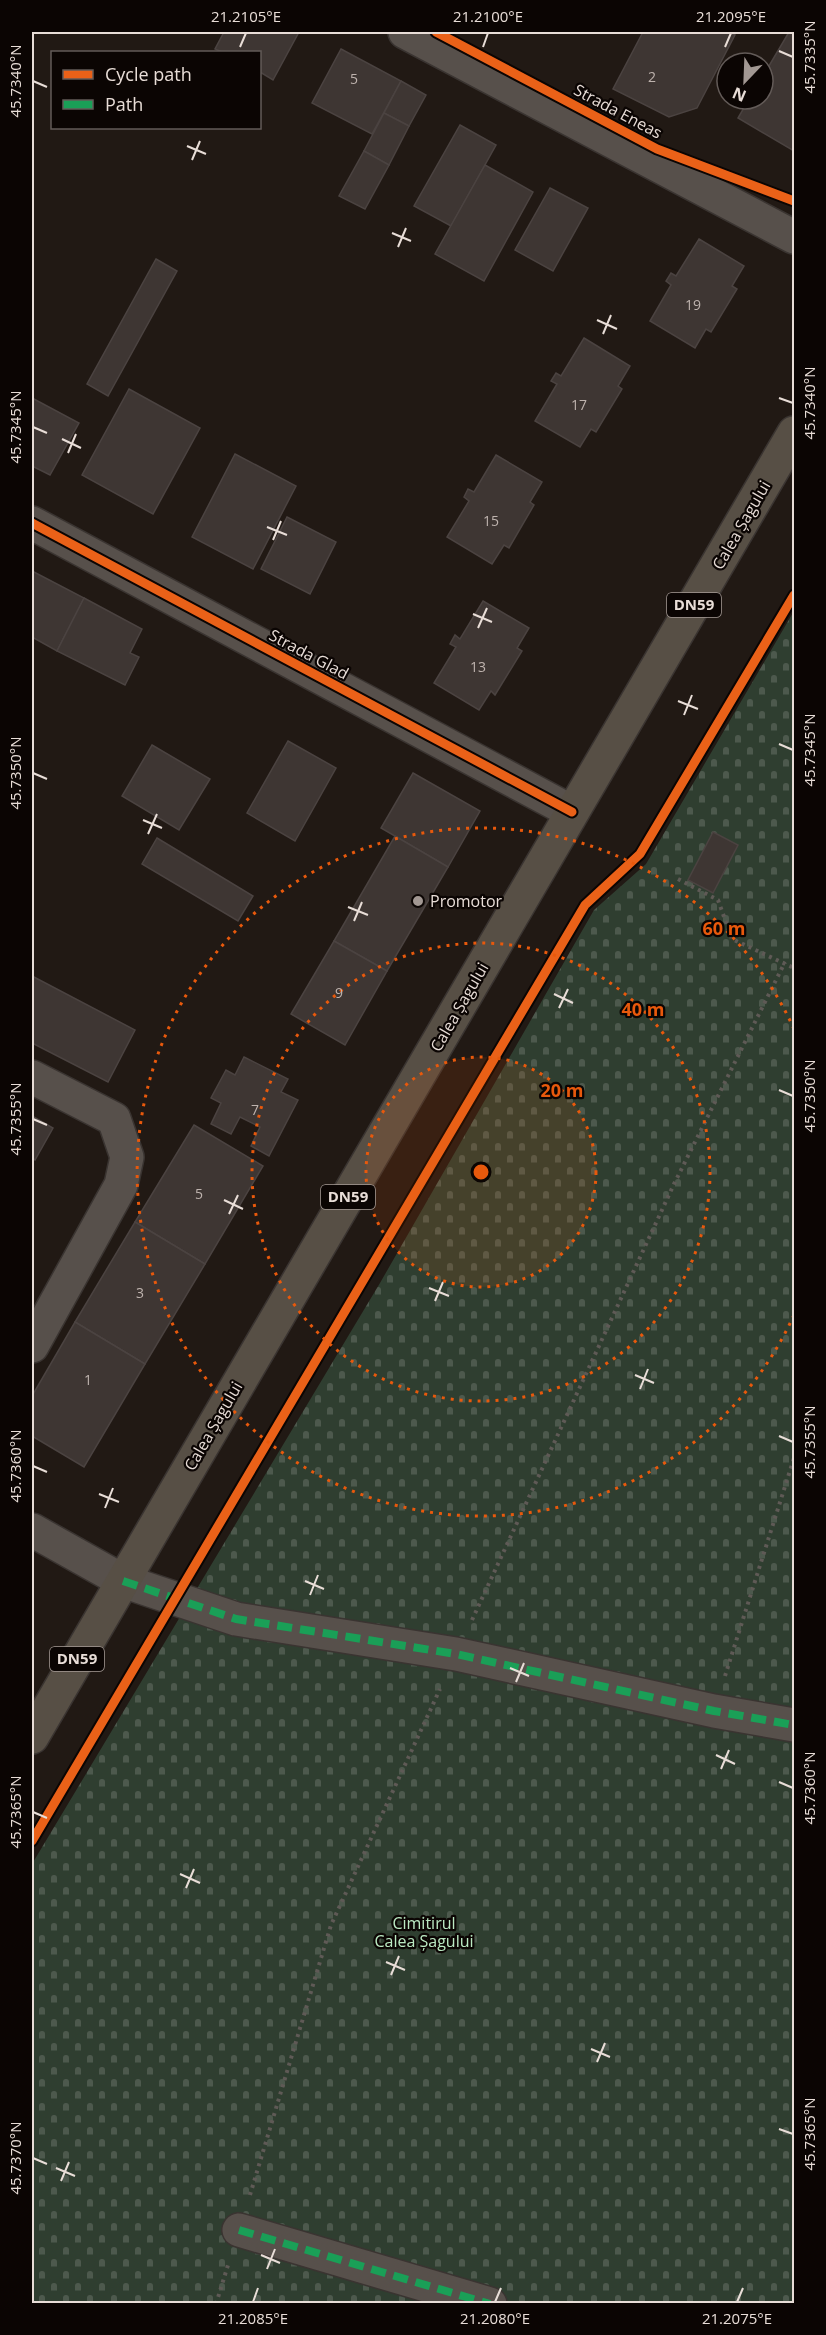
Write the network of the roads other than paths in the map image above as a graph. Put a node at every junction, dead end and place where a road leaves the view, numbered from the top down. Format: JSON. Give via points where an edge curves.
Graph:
{"nodes":[{"id":1,"x":405,"y":32,"type":"edge"},
{"id":2,"x":795,"y":237,"type":"edge"},
{"id":3,"x":795,"y":433,"type":"edge"},
{"id":4,"x":32,"y":523,"type":"edge"},
{"id":5,"x":572,"y":812,"type":"junction"},
{"id":6,"x":32,"y":1077,"type":"edge"},
{"id":7,"x":32,"y":1346,"type":"edge"},
{"id":8,"x":32,"y":1530,"type":"edge"},
{"id":9,"x":123,"y":1581,"type":"junction"},
{"id":10,"x":795,"y":1725,"type":"edge"},
{"id":11,"x":32,"y":1737,"type":"edge"},
{"id":12,"x":239,"y":2230,"type":"dead end"},
{"id":13,"x":490,"y":2304,"type":"edge"}],
"edges":[{"from":1,"to":2,"type":"street","name":"Strada Eneas"},
{"from":3,"to":5,"type":"main road","name":"Calea Șagului","number":"DN59"},
{"from":4,"to":5,"type":"street","name":"Strada Glad"},
{"from":5,"to":9,"type":"main road","name":"Calea Șagului","number":"DN59"},
{"from":6,"to":7,"type":"street","via":[[114,1119],[127,1157],[121,1185]]},
{"from":8,"to":9,"type":"street"},
{"from":9,"to":10,"type":"street","via":[[236,1619],[456,1653],[714,1711]]},
{"from":9,"to":11,"type":"main road","number":"DN59"},
{"from":12,"to":13,"type":"street"}]}
